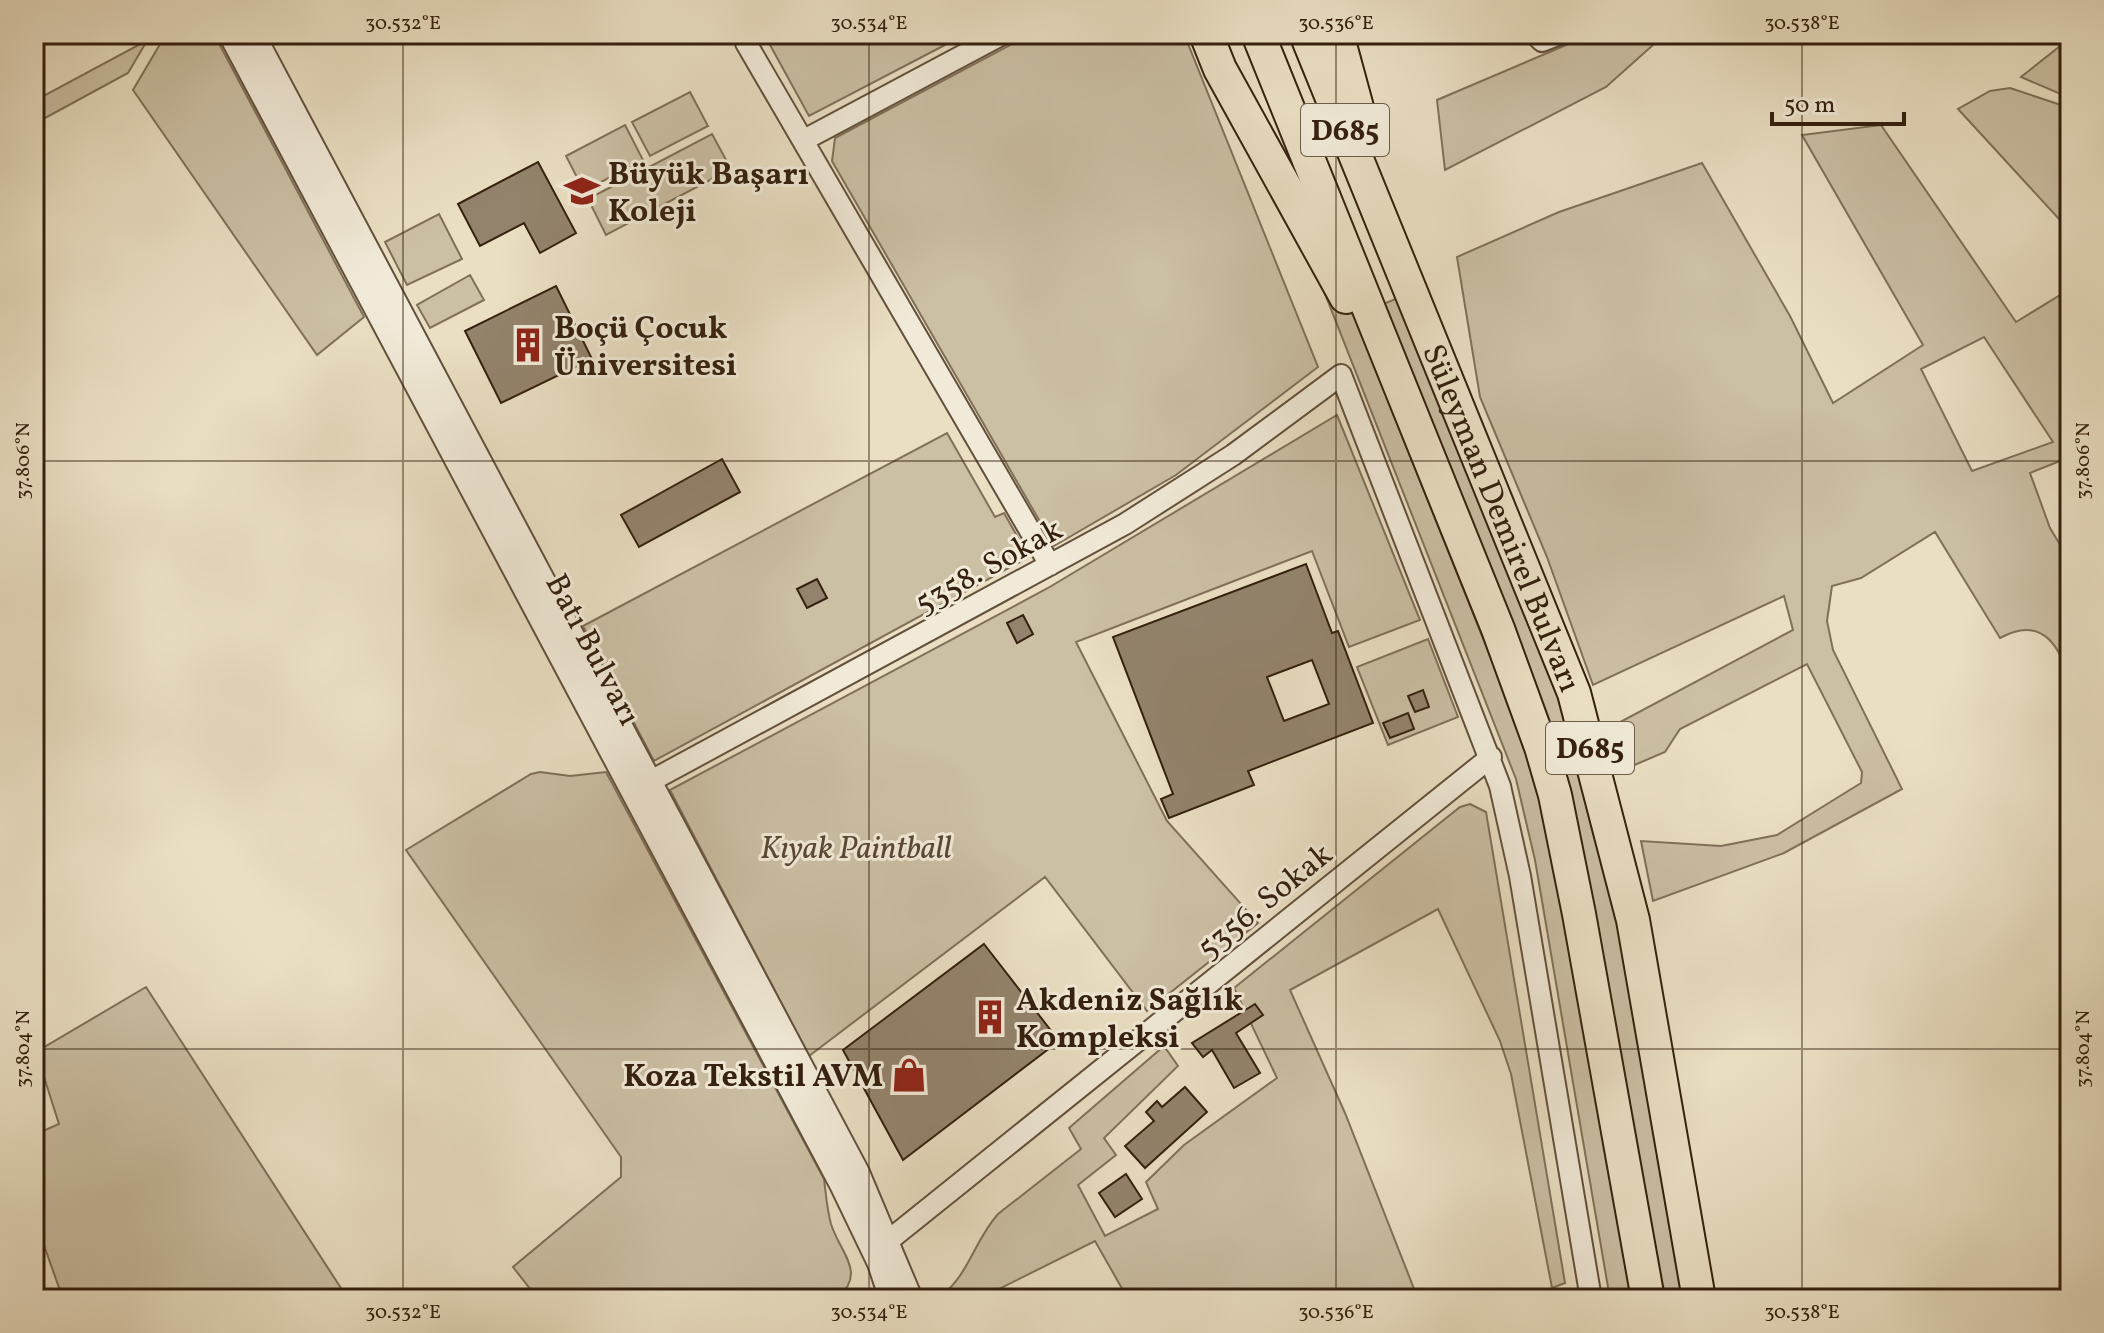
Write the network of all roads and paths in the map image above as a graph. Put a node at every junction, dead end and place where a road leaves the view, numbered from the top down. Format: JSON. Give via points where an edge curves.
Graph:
{"nodes":[{"id":1,"x":231,"y":34,"type":"edge"},
{"id":2,"x":252,"y":34,"type":"edge"},
{"id":3,"x":1003,"y":34,"type":"edge"},
{"id":4,"x":1206,"y":34,"type":"edge"},
{"id":5,"x":1258,"y":34,"type":"edge"},
{"id":6,"x":1306,"y":34,"type":"edge"},
{"id":7,"x":1337,"y":34,"type":"edge"},
{"id":8,"x":1535,"y":34,"type":"edge"},
{"id":9,"x":1560,"y":34,"type":"edge"},
{"id":10,"x":746,"y":43,"type":"dead end"},
{"id":11,"x":804,"y":140,"type":"junction"},
{"id":12,"x":1385,"y":226,"type":"junction"},
{"id":13,"x":1414,"y":418,"type":"junction"},
{"id":14,"x":1050,"y":565,"type":"junction"},
{"id":15,"x":1491,"y":757,"type":"junction"},
{"id":16,"x":649,"y":782,"type":"junction"},
{"id":17,"x":888,"y":1241,"type":"junction"},
{"id":18,"x":892,"y":1299,"type":"edge"},
{"id":19,"x":910,"y":1299,"type":"edge"},
{"id":20,"x":1591,"y":1299,"type":"edge"},
{"id":21,"x":1648,"y":1299,"type":"edge"},
{"id":22,"x":1699,"y":1299,"type":"edge"}],
"edges":[{"from":1,"to":18,"type":"street","name":"Batı Bulvarı","via":[[842,1184]]},
{"from":2,"to":16,"type":"street","name":"Batı Bulvarı"},
{"from":3,"to":11,"type":"street"},
{"from":4,"to":13,"type":"highway","via":[[1220,69]]},
{"from":5,"to":13,"type":"highway","name":"Süleyman Demirel Bulvarı","number":"D685"},
{"from":6,"to":12,"type":"highway","name":"Süleyman Demirel Bulvarı","number":"D685"},
{"from":7,"to":12,"type":"highway"},
{"from":8,"to":9,"type":"street","via":[[1542,41]]},
{"from":10,"to":11,"type":"street"},
{"from":11,"to":14,"type":"street"},
{"from":12,"to":22,"type":"highway","name":"Süleyman Demirel Bulvarı","number":"D685","via":[[1548,625],[1588,740],[1633,920]]},
{"from":13,"to":21,"type":"highway","name":"Süleyman Demirel Bulvarı","number":"D685","via":[[1523,693],[1555,795]]},
{"from":14,"to":15,"type":"street","name":"5358. Sokak","via":[[1179,491],[1341,375]]},
{"from":14,"to":16,"type":"street","name":"5358. Sokak"},
{"from":15,"to":17,"type":"street","name":"5356. Sokak"},
{"from":15,"to":20,"type":"street","via":[[1520,876]]},
{"from":16,"to":17,"type":"street","name":"Batı Bulvarı"},
{"from":17,"to":19,"type":"street","name":"Batı Bulvarı"}]}
